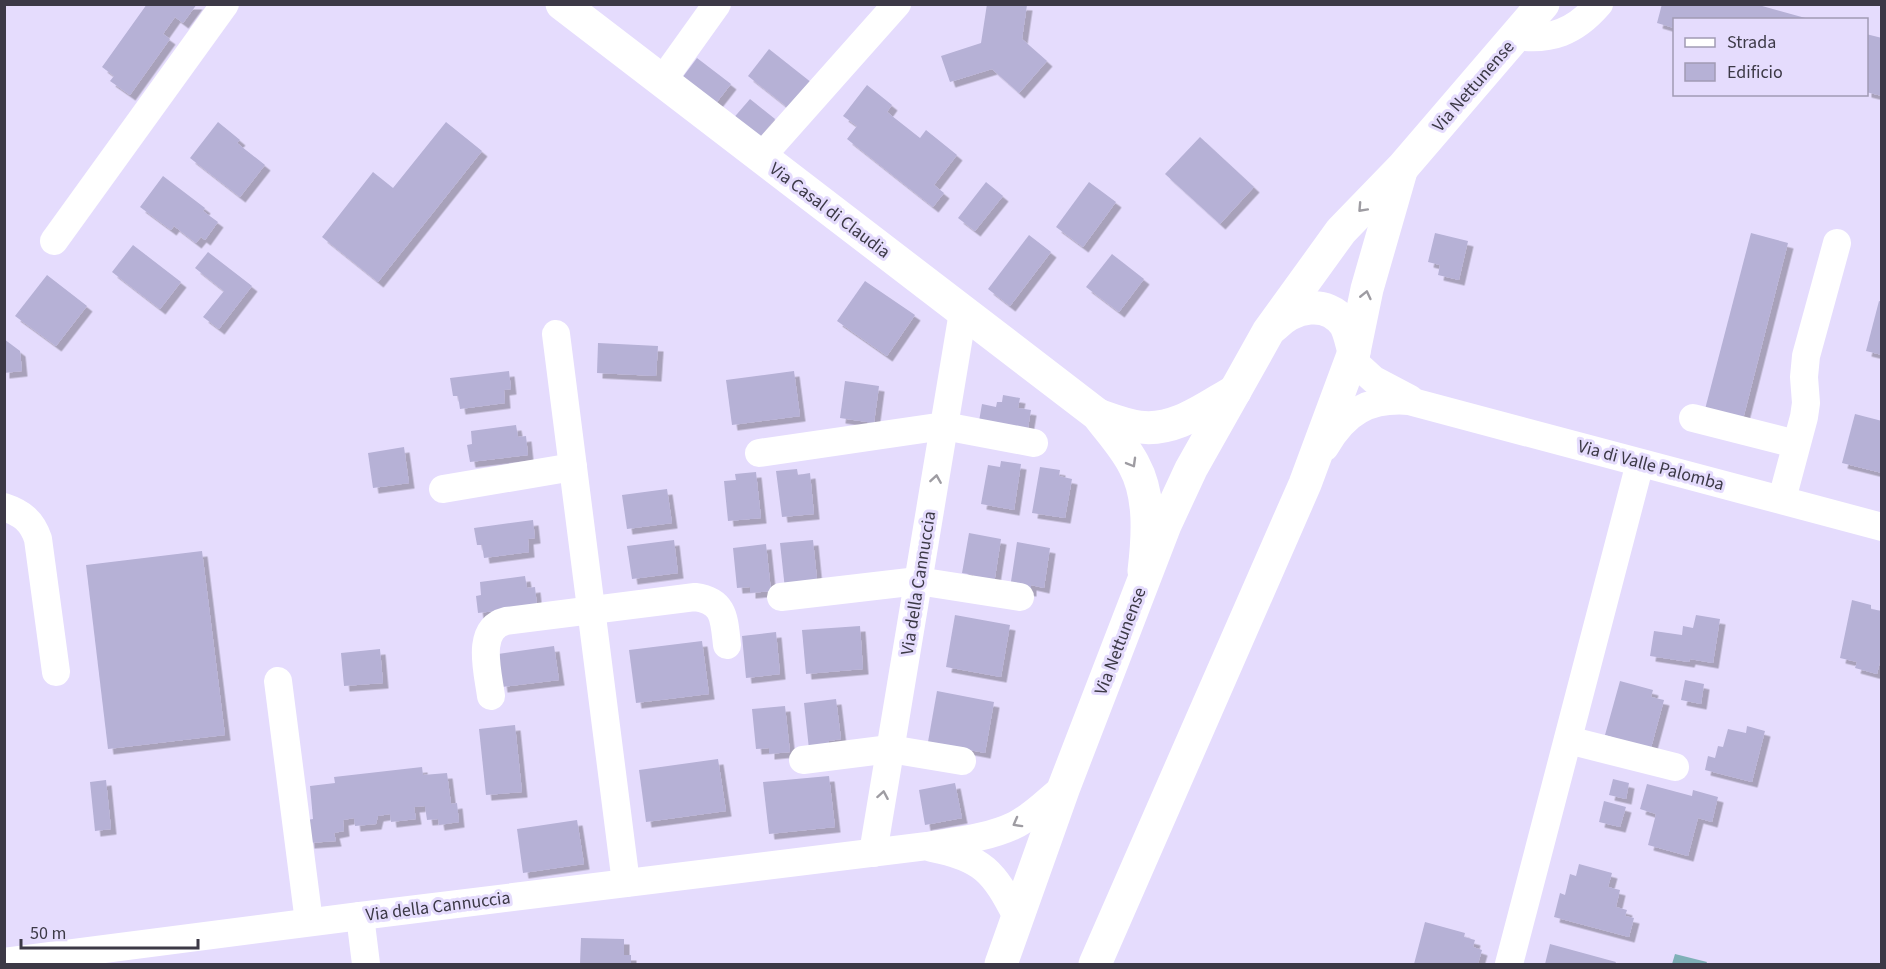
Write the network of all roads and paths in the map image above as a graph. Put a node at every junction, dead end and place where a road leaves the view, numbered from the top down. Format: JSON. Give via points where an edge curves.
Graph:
{"nodes":[{"id":1,"x":225,"y":4,"type":"edge"},
{"id":2,"x":562,"y":4,"type":"edge"},
{"id":3,"x":717,"y":4,"type":"edge"},
{"id":4,"x":897,"y":4,"type":"edge"},
{"id":5,"x":1543,"y":4,"type":"edge"},
{"id":6,"x":1599,"y":4,"type":"edge"},
{"id":7,"x":1515,"y":36,"type":"junction"},
{"id":8,"x":662,"y":81,"type":"junction"},
{"id":9,"x":761,"y":157,"type":"junction"},
{"id":10,"x":1403,"y":167,"type":"junction"},
{"id":11,"x":54,"y":241,"type":"dead end"},
{"id":12,"x":1837,"y":243,"type":"dead end"},
{"id":13,"x":963,"y":312,"type":"junction"},
{"id":14,"x":1268,"y":332,"type":"junction"},
{"id":15,"x":556,"y":334,"type":"dead end"},
{"id":16,"x":1352,"y":355,"type":"junction"},
{"id":17,"x":1234,"y":391,"type":"junction"},
{"id":18,"x":1420,"y":403,"type":"junction"},
{"id":19,"x":1098,"y":415,"type":"junction"},
{"id":20,"x":1693,"y":418,"type":"dead end"},
{"id":21,"x":944,"y":426,"type":"junction"},
{"id":22,"x":1034,"y":443,"type":"dead end"},
{"id":23,"x":1796,"y":444,"type":"junction"},
{"id":24,"x":759,"y":453,"type":"dead end"},
{"id":25,"x":1640,"y":463,"type":"junction"},
{"id":26,"x":573,"y":467,"type":"junction"},
{"id":27,"x":1305,"y":484,"type":"junction"},
{"id":28,"x":443,"y":489,"type":"dead end"},
{"id":29,"x":1782,"y":499,"type":"junction"},
{"id":30,"x":4,"y":507,"type":"edge"},
{"id":31,"x":1881,"y":526,"type":"edge"},
{"id":32,"x":1143,"y":579,"type":"junction"},
{"id":33,"x":918,"y":580,"type":"junction"},
{"id":34,"x":781,"y":597,"type":"dead end"},
{"id":35,"x":1020,"y":597,"type":"dead end"},
{"id":36,"x":591,"y":610,"type":"junction"},
{"id":37,"x":727,"y":645,"type":"dead end"},
{"id":38,"x":56,"y":672,"type":"dead end"},
{"id":39,"x":278,"y":681,"type":"dead end"},
{"id":40,"x":491,"y":696,"type":"dead end"},
{"id":41,"x":1568,"y":740,"type":"junction"},
{"id":42,"x":890,"y":749,"type":"junction"},
{"id":43,"x":803,"y":760,"type":"dead end"},
{"id":44,"x":962,"y":761,"type":"dead end"},
{"id":45,"x":1675,"y":767,"type":"dead end"},
{"id":46,"x":1064,"y":787,"type":"junction"},
{"id":47,"x":927,"y":846,"type":"junction"},
{"id":48,"x":873,"y":853,"type":"junction"},
{"id":49,"x":626,"y":883,"type":"junction"},
{"id":50,"x":360,"y":916,"type":"junction"},
{"id":51,"x":1017,"y":917,"type":"junction"},
{"id":52,"x":309,"y":922,"type":"junction"},
{"id":53,"x":4,"y":962,"type":"edge"},
{"id":54,"x":366,"y":964,"type":"edge"},
{"id":55,"x":1001,"y":964,"type":"edge"},
{"id":56,"x":1095,"y":964,"type":"edge"},
{"id":57,"x":1509,"y":964,"type":"edge"}],
"edges":[{"from":1,"to":11,"type":"street"},
{"from":2,"to":8,"type":"main road","name":"Via Casal di Claudia"},
{"from":3,"to":8,"type":"street"},
{"from":4,"to":9,"type":"street"},
{"from":5,"to":7,"type":"main road","name":"Via Nettunense"},
{"from":6,"to":7,"type":"street","via":[[1566,31],[1542,38]]},
{"from":7,"to":10,"type":"main road","name":"Via Nettunense"},
{"from":8,"to":9,"type":"main road","name":"Via Casal di Claudia"},
{"from":9,"to":13,"type":"main road","name":"Via Casal di Claudia"},
{"from":10,"to":14,"type":"main road","name":"Via Nettunense","one_way":true,"via":[[1341,231]]},
{"from":16,"to":10,"type":"main road","name":"Via Nettunense","one_way":true},
{"from":12,"to":23,"type":"street","via":[[1806,356],[1806,403]]},
{"from":13,"to":19,"type":"main road","name":"Via Casal di Claudia"},
{"from":13,"to":21,"type":"street","name":"Via della Cannuccia"},
{"from":14,"to":16,"type":"main road","name":"Via Nettunense","via":[[1291,312],[1324,309],[1345,325]]},
{"from":14,"to":17,"type":"main road","name":"Via Nettunense"},
{"from":15,"to":26,"type":"street"},
{"from":16,"to":18,"type":"street","name":"Via di Valle Palomba","via":[[1367,375],[1381,385]]},
{"from":16,"to":27,"type":"main road","name":"Via Nettunense"},
{"from":17,"to":19,"type":"main road","name":"Via Casal di Claudia","via":[[1168,426],[1142,428]]},
{"from":17,"to":32,"type":"main road","name":"Via Nettunense","via":[[1180,493]]},
{"from":18,"to":25,"type":"street","name":"Via di Valle Palomba"},
{"from":18,"to":27,"type":"street","name":"Via di Valle Palomba","via":[[1373,403],[1349,415],[1331,436]]},
{"from":19,"to":32,"type":"main road","name":"Via Casal di Claudia","one_way":true,"via":[[1142,481],[1147,534]]},
{"from":20,"to":23,"type":"street"},
{"from":21,"to":22,"type":"street"},
{"from":21,"to":24,"type":"street"},
{"from":33,"to":21,"type":"street","name":"Via della Cannuccia","one_way":true},
{"from":23,"to":29,"type":"street"},
{"from":25,"to":29,"type":"street","name":"Via di Valle Palomba"},
{"from":25,"to":41,"type":"street"},
{"from":26,"to":28,"type":"street"},
{"from":26,"to":36,"type":"street"},
{"from":27,"to":56,"type":"main road","name":"Via Nettunense"},
{"from":29,"to":31,"type":"street","name":"Via di Valle Palomba"},
{"from":30,"to":38,"type":"street","via":[[26,518],[38,539]]},
{"from":32,"to":46,"type":"main road","name":"Via Nettunense"},
{"from":33,"to":34,"type":"street"},
{"from":33,"to":35,"type":"street"},
{"from":33,"to":42,"type":"street","name":"Via della Cannuccia"},
{"from":36,"to":37,"type":"street","via":[[702,598],[722,612]]},
{"from":36,"to":40,"type":"street","via":[[495,625],[486,645]]},
{"from":36,"to":49,"type":"street"},
{"from":39,"to":52,"type":"street"},
{"from":41,"to":45,"type":"street"},
{"from":41,"to":57,"type":"street"},
{"from":42,"to":43,"type":"street"},
{"from":42,"to":44,"type":"street"},
{"from":48,"to":42,"type":"street","name":"Via della Cannuccia","one_way":true},
{"from":46,"to":47,"type":"street","name":"Via della Cannuccia","one_way":true,"via":[[1008,828]]},
{"from":46,"to":51,"type":"main road","name":"Via Nettunense"},
{"from":47,"to":48,"type":"street","name":"Via della Cannuccia"},
{"from":47,"to":51,"type":"street","name":"Via della Cannuccia","via":[[979,864],[998,883]]},
{"from":48,"to":49,"type":"street","name":"Via della Cannuccia"},
{"from":49,"to":50,"type":"street","name":"Via della Cannuccia"},
{"from":50,"to":52,"type":"street","name":"Via della Cannuccia"},
{"from":50,"to":54,"type":"street"},
{"from":51,"to":55,"type":"main road","name":"Via Nettunense"},
{"from":52,"to":53,"type":"street","name":"Via della Cannuccia"}]}
